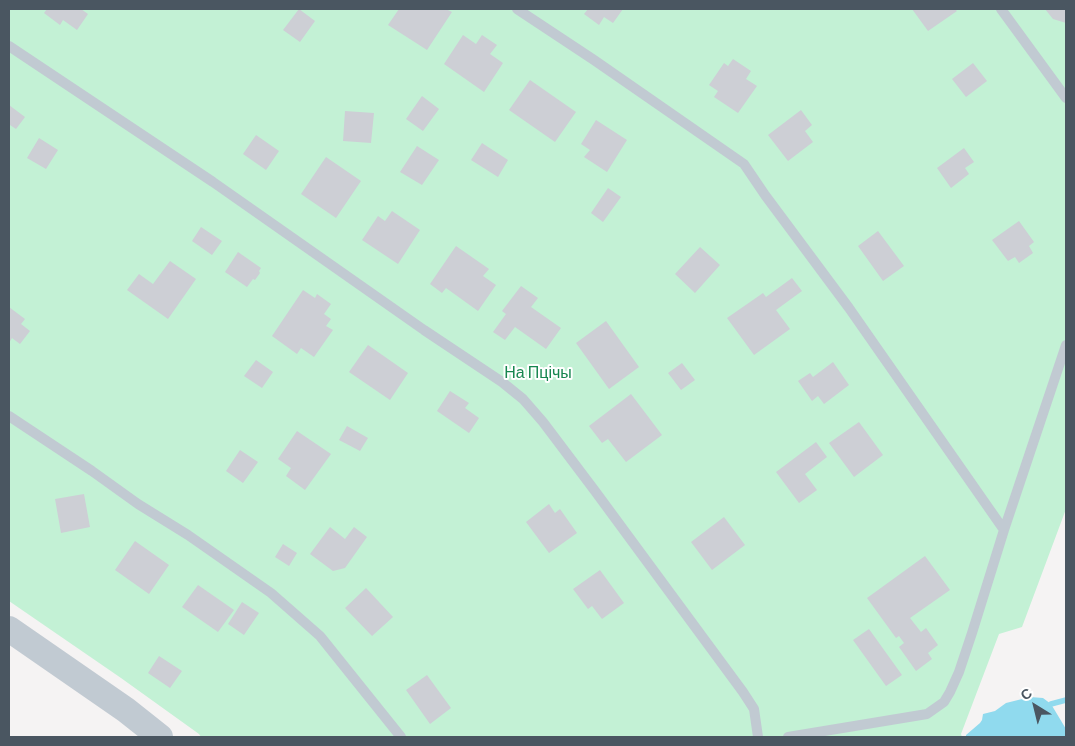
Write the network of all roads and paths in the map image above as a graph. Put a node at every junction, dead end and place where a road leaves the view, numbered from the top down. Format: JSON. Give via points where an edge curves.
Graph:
{"nodes":[{"id":1,"x":517,"y":9,"type":"edge"},
{"id":2,"x":1001,"y":9,"type":"edge"},
{"id":3,"x":9,"y":46,"type":"edge"},
{"id":4,"x":1066,"y":98,"type":"edge"},
{"id":5,"x":1066,"y":345,"type":"edge"},
{"id":6,"x":9,"y":416,"type":"edge"},
{"id":7,"x":1004,"y":530,"type":"junction"},
{"id":8,"x":9,"y":629,"type":"edge"},
{"id":9,"x":160,"y":737,"type":"edge"},
{"id":10,"x":401,"y":737,"type":"edge"},
{"id":11,"x":758,"y":737,"type":"edge"},
{"id":12,"x":788,"y":737,"type":"edge"}],
"edges":[{"from":1,"to":7,"type":"lane","via":[[744,164]]},
{"from":2,"to":4,"type":"lane"},
{"from":3,"to":11,"type":"lane","via":[[213,182],[523,399],[743,692],[754,709]]},
{"from":5,"to":7,"type":"lane"},
{"from":6,"to":10,"type":"lane","via":[[271,593],[320,636]]},
{"from":7,"to":12,"type":"lane","via":[[956,679],[944,702],[927,714]]},
{"from":8,"to":9,"type":"street"}]}
